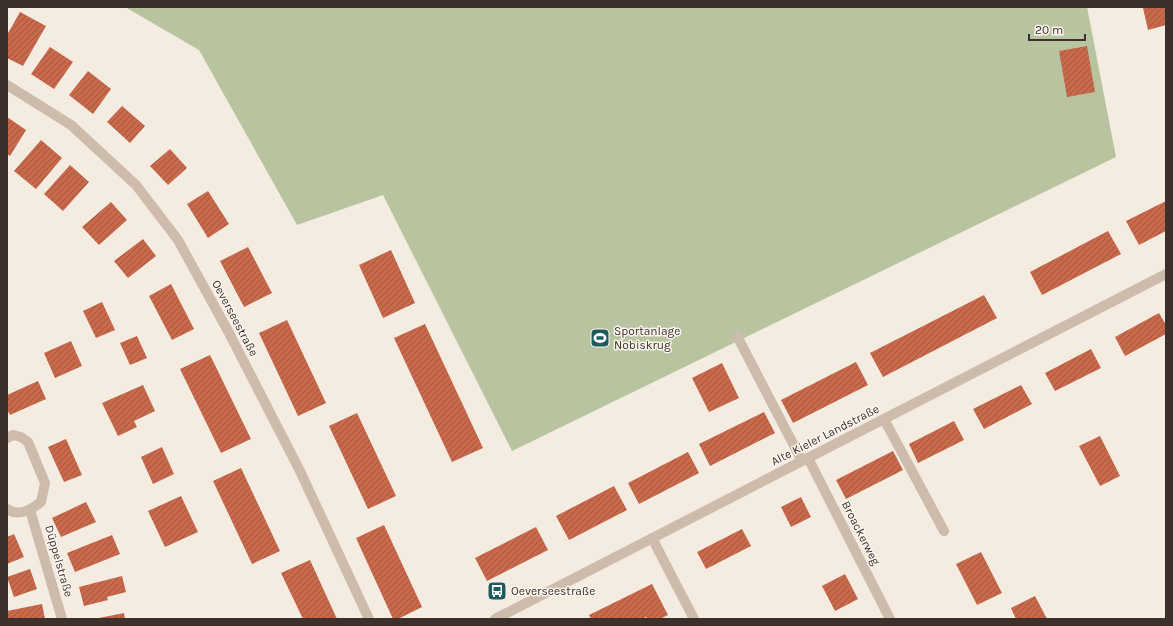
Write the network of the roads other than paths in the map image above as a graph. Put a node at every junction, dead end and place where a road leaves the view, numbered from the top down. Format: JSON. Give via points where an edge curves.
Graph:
{"nodes":[{"id":1,"x":7,"y":86,"type":"edge"},
{"id":2,"x":1166,"y":274,"type":"edge"},
{"id":3,"x":737,"y":336,"type":"dead end"},
{"id":4,"x":884,"y":419,"type":"junction"},
{"id":5,"x":7,"y":438,"type":"edge"},
{"id":6,"x":805,"y":460,"type":"junction"},
{"id":7,"x":7,"y":509,"type":"edge"},
{"id":8,"x":30,"y":510,"type":"junction"},
{"id":9,"x":944,"y":531,"type":"dead end"},
{"id":10,"x":652,"y":538,"type":"junction"},
{"id":11,"x":62,"y":619,"type":"edge"},
{"id":12,"x":369,"y":619,"type":"edge"},
{"id":13,"x":495,"y":619,"type":"edge"},
{"id":14,"x":694,"y":619,"type":"edge"},
{"id":15,"x":890,"y":619,"type":"edge"}],
"edges":[{"from":1,"to":12,"type":"street","name":"Oeverseestraße","via":[[71,125],[136,185],[178,240],[300,471]]},
{"from":2,"to":4,"type":"street","name":"Alte Kieler Landstraße"},
{"from":3,"to":6,"type":"street","name":"Broackerweg"},
{"from":4,"to":6,"type":"street","name":"Alte Kieler Landstraße"},
{"from":4,"to":9,"type":"street"},
{"from":5,"to":8,"type":"street","via":[[21,437],[28,442],[45,483],[41,502]]},
{"from":6,"to":10,"type":"street","name":"Alte Kieler Landstraße"},
{"from":6,"to":15,"type":"street","name":"Broackerweg"},
{"from":7,"to":8,"type":"street","via":[[12,513]]},
{"from":8,"to":11,"type":"street","name":"Düppelstraße"},
{"from":10,"to":13,"type":"street","name":"Alte Kieler Landstraße"},
{"from":10,"to":14,"type":"street"}]}
